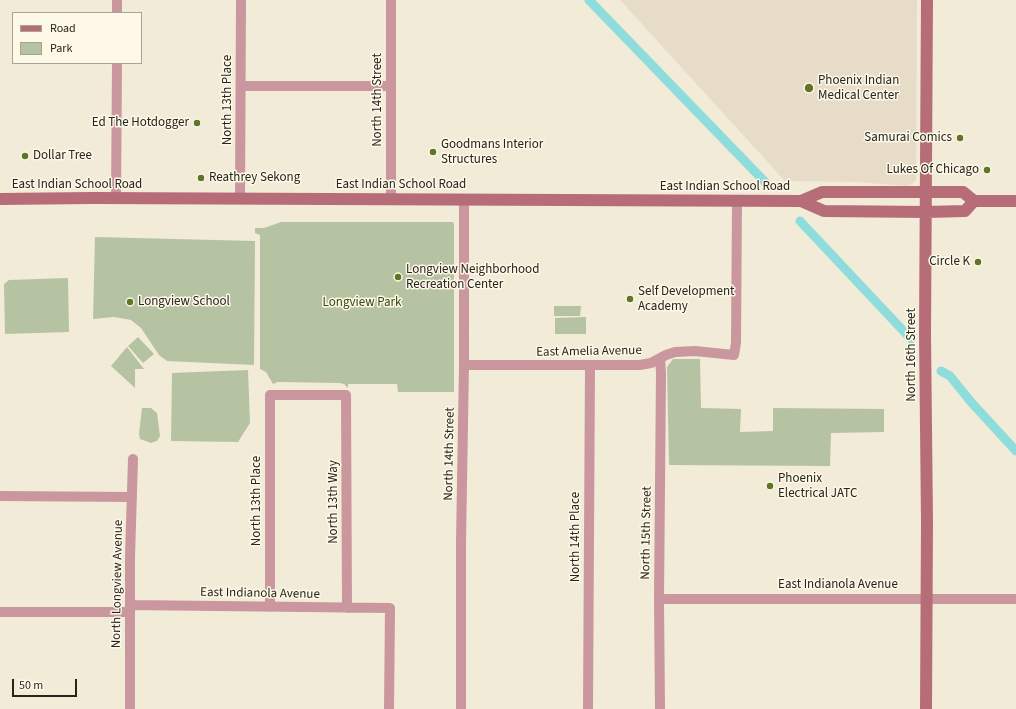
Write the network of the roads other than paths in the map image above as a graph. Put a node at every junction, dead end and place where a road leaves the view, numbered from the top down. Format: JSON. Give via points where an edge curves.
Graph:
{"nodes":[{"id":1,"x":117,"y":0,"type":"edge"},
{"id":2,"x":241,"y":0,"type":"edge"},
{"id":3,"x":391,"y":0,"type":"edge"},
{"id":4,"x":927,"y":0,"type":"edge"},
{"id":5,"x":117,"y":12,"type":"edge"},
{"id":6,"x":117,"y":64,"type":"edge"},
{"id":7,"x":241,"y":86,"type":"junction"},
{"id":8,"x":391,"y":86,"type":"junction"},
{"id":9,"x":926,"y":192,"type":"junction"},
{"id":10,"x":0,"y":199,"type":"edge"},
{"id":11,"x":116,"y":199,"type":"junction"},
{"id":12,"x":240,"y":199,"type":"junction"},
{"id":13,"x":391,"y":199,"type":"junction"},
{"id":14,"x":464,"y":200,"type":"junction"},
{"id":15,"x":737,"y":201,"type":"junction"},
{"id":16,"x":801,"y":201,"type":"junction"},
{"id":17,"x":974,"y":201,"type":"junction"},
{"id":18,"x":1016,"y":201,"type":"edge"},
{"id":19,"x":926,"y":212,"type":"junction"},
{"id":20,"x":660,"y":358,"type":"junction"},
{"id":21,"x":464,"y":365,"type":"junction"},
{"id":22,"x":590,"y":365,"type":"junction"},
{"id":23,"x":346,"y":396,"type":"joint"},
{"id":24,"x":133,"y":459,"type":"dead end"},
{"id":25,"x":0,"y":496,"type":"edge"},
{"id":26,"x":132,"y":497,"type":"junction"},
{"id":27,"x":659,"y":599,"type":"junction"},
{"id":28,"x":927,"y":599,"type":"junction"},
{"id":29,"x":1016,"y":599,"type":"edge"},
{"id":30,"x":270,"y":607,"type":"junction"},
{"id":31,"x":347,"y":608,"type":"junction"},
{"id":32,"x":130,"y":609,"type":"junction"},
{"id":33,"x":0,"y":612,"type":"edge"},
{"id":34,"x":130,"y":709,"type":"edge"},
{"id":35,"x":389,"y":709,"type":"edge"},
{"id":36,"x":461,"y":709,"type":"edge"},
{"id":37,"x":588,"y":709,"type":"edge"},
{"id":38,"x":660,"y":709,"type":"edge"},
{"id":39,"x":926,"y":709,"type":"edge"}],
"edges":[{"from":1,"to":5,"type":"street"},
{"from":2,"to":7,"type":"street","name":"North 13th Place"},
{"from":3,"to":8,"type":"street","name":"North 14th Street"},
{"from":4,"to":9,"type":"main road","name":"North 16th Street"},
{"from":6,"to":11,"type":"street"},
{"from":7,"to":8,"type":"street"},
{"from":7,"to":12,"type":"street","name":"North 13th Place"},
{"from":8,"to":13,"type":"street","name":"North 14th Street"},
{"from":9,"to":16,"type":"main road","name":"East Indian School Road","via":[[822,192]]},
{"from":9,"to":17,"type":"main road","name":"East Indian School Road","via":[[963,192]]},
{"from":9,"to":19,"type":"main road","name":"North 16th Street"},
{"from":10,"to":11,"type":"main road","name":"East Indian School Road"},
{"from":11,"to":12,"type":"main road","name":"East Indian School Road"},
{"from":12,"to":13,"type":"main road","name":"East Indian School Road"},
{"from":13,"to":14,"type":"main road","name":"East Indian School Road"},
{"from":14,"to":15,"type":"main road","name":"East Indian School Road"},
{"from":14,"to":21,"type":"street","name":"North 14th Street"},
{"from":15,"to":16,"type":"main road","name":"East Indian School Road"},
{"from":15,"to":20,"type":"street","name":"East Amelia Avenue","via":[[734,355],[695,351],[675,352]]},
{"from":16,"to":19,"type":"main road","name":"East Indian School Road","via":[[824,212]]},
{"from":17,"to":18,"type":"main road","name":"East Indian School Road"},
{"from":17,"to":19,"type":"main road","name":"East Indian School Road","via":[[965,211]]},
{"from":19,"to":28,"type":"main road","name":"North 16th Street"},
{"from":20,"to":22,"type":"street","name":"East Amelia Avenue","via":[[640,365]]},
{"from":20,"to":27,"type":"street","name":"North 15th Street"},
{"from":21,"to":22,"type":"street","name":"East Amelia Avenue"},
{"from":21,"to":36,"type":"street","name":"North 14th Street"},
{"from":22,"to":37,"type":"street","name":"North 14th Place"},
{"from":23,"to":30,"type":"street","name":"North 13th Place","via":[[270,395]]},
{"from":23,"to":31,"type":"street","name":"North 13th Way"},
{"from":24,"to":26,"type":"street","name":"North Longview Avenue"},
{"from":25,"to":26,"type":"street"},
{"from":26,"to":32,"type":"street","name":"North Longview Avenue"},
{"from":27,"to":28,"type":"street","name":"East Indianola Avenue"},
{"from":27,"to":38,"type":"street","name":"North 15th Street"},
{"from":28,"to":29,"type":"street","name":"East Indianola Avenue"},
{"from":28,"to":39,"type":"main road","name":"North 16th Street"},
{"from":30,"to":31,"type":"street","name":"East Indianola Avenue"},
{"from":30,"to":32,"type":"street","name":"East Indianola Avenue"},
{"from":31,"to":35,"type":"street","name":"East Indianola Avenue","via":[[390,608]]},
{"from":32,"to":33,"type":"street","name":"East Indianola Avenue"},
{"from":32,"to":34,"type":"street","name":"North Longview Avenue"}]}
